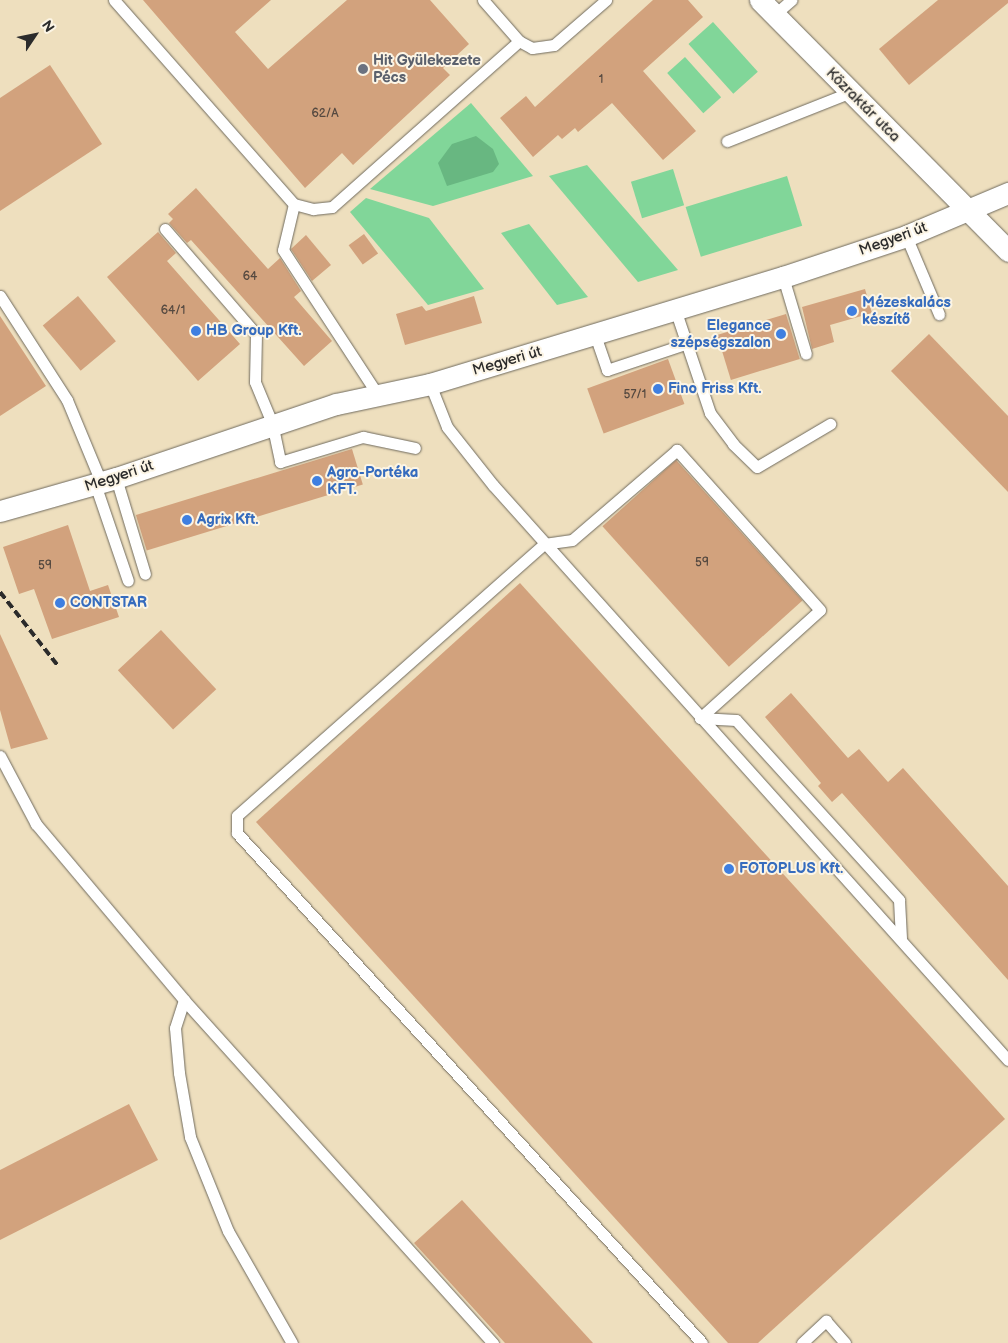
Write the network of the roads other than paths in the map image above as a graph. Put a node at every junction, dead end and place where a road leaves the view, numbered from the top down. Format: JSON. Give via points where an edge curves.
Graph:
{"nodes":[{"id":1,"x":114,"y":0,"type":"edge"},
{"id":2,"x":483,"y":0,"type":"edge"},
{"id":3,"x":606,"y":0,"type":"edge"},
{"id":4,"x":791,"y":0,"type":"edge"},
{"id":5,"x":767,"y":7,"type":"edge"},
{"id":6,"x":519,"y":41,"type":"junction"},
{"id":7,"x":851,"y":92,"type":"junction"},
{"id":8,"x":727,"y":140,"type":"dead end"},
{"id":9,"x":1008,"y":193,"type":"edge"},
{"id":10,"x":294,"y":204,"type":"junction"},
{"id":11,"x":967,"y":210,"type":"junction"},
{"id":12,"x":165,"y":229,"type":"dead end"},
{"id":13,"x":906,"y":236,"type":"junction"},
{"id":14,"x":1008,"y":251,"type":"edge"},
{"id":15,"x":783,"y":277,"type":"junction"},
{"id":16,"x":0,"y":296,"type":"edge"},
{"id":17,"x":675,"y":309,"type":"junction"},
{"id":18,"x":939,"y":314,"type":"dead end"},
{"id":19,"x":595,"y":335,"type":"junction"},
{"id":20,"x":686,"y":344,"type":"junction"},
{"id":21,"x":806,"y":354,"type":"dead end"},
{"id":22,"x":430,"y":384,"type":"junction"},
{"id":23,"x":378,"y":395,"type":"junction"},
{"id":24,"x":272,"y":423,"type":"junction"},
{"id":25,"x":830,"y":424,"type":"dead end"},
{"id":26,"x":415,"y":448,"type":"dead end"},
{"id":27,"x":104,"y":481,"type":"junction"},
{"id":28,"x":0,"y":511,"type":"edge"},
{"id":29,"x":544,"y":544,"type":"junction"},
{"id":30,"x":145,"y":574,"type":"dead end"},
{"id":31,"x":128,"y":581,"type":"dead end"},
{"id":32,"x":700,"y":718,"type":"junction"},
{"id":33,"x":0,"y":756,"type":"edge"},
{"id":34,"x":901,"y":938,"type":"junction"},
{"id":35,"x":184,"y":1000,"type":"junction"},
{"id":36,"x":1008,"y":1060,"type":"edge"},
{"id":37,"x":292,"y":1343,"type":"edge"},
{"id":38,"x":493,"y":1343,"type":"edge"},
{"id":39,"x":702,"y":1343,"type":"edge"},
{"id":40,"x":802,"y":1343,"type":"edge"},
{"id":41,"x":845,"y":1343,"type":"edge"}],
"edges":[{"from":1,"to":10,"type":"lane"},
{"from":2,"to":6,"type":"lane"},
{"from":3,"to":6,"type":"lane","via":[[554,45],[532,48]]},
{"from":4,"to":5,"type":"lane"},
{"from":5,"to":7,"type":"street","name":"Közraktár utca"},
{"from":6,"to":10,"type":"lane","via":[[332,207],[313,209]]},
{"from":7,"to":8,"type":"lane"},
{"from":7,"to":11,"type":"street","name":"Közraktár utca"},
{"from":9,"to":11,"type":"street","name":"Megyeri út"},
{"from":10,"to":23,"type":"lane","via":[[283,250]]},
{"from":11,"to":13,"type":"street","name":"Megyeri út"},
{"from":11,"to":14,"type":"street","name":"Közraktár utca"},
{"from":12,"to":24,"type":"lane","via":[[256,334],[255,382]]},
{"from":13,"to":15,"type":"street","name":"Megyeri út"},
{"from":13,"to":18,"type":"lane"},
{"from":15,"to":17,"type":"street","name":"Megyeri út"},
{"from":15,"to":21,"type":"lane"},
{"from":16,"to":27,"type":"lane","via":[[67,400]]},
{"from":17,"to":19,"type":"street","name":"Megyeri út"},
{"from":17,"to":20,"type":"lane"},
{"from":19,"to":20,"type":"lane","via":[[607,370]]},
{"from":19,"to":22,"type":"street","name":"Megyeri út"},
{"from":20,"to":25,"type":"lane","via":[[710,412],[733,444],[757,467]]},
{"from":22,"to":23,"type":"street","name":"Megyeri út"},
{"from":22,"to":29,"type":"lane","via":[[447,427]]},
{"from":23,"to":24,"type":"street","name":"Megyeri út"},
{"from":24,"to":26,"type":"lane","via":[[280,462],[363,437]]},
{"from":24,"to":27,"type":"street","name":"Megyeri út"},
{"from":27,"to":28,"type":"street","name":"Megyeri út"},
{"from":27,"to":30,"type":"lane"},
{"from":27,"to":31,"type":"lane"},
{"from":29,"to":32,"type":"lane"},
{"from":29,"to":32,"type":"lane","via":[[572,540],[677,450],[820,610]]},
{"from":29,"to":39,"type":"lane","via":[[237,816],[237,833]]},
{"from":32,"to":34,"type":"lane"},
{"from":32,"to":34,"type":"lane","via":[[736,720],[899,900]]},
{"from":33,"to":35,"type":"lane","via":[[36,824]]},
{"from":34,"to":36,"type":"lane"},
{"from":35,"to":37,"type":"lane","via":[[175,1028],[190,1136],[228,1231]]},
{"from":35,"to":38,"type":"lane"},
{"from":40,"to":41,"type":"lane","via":[[826,1321]]}]}
